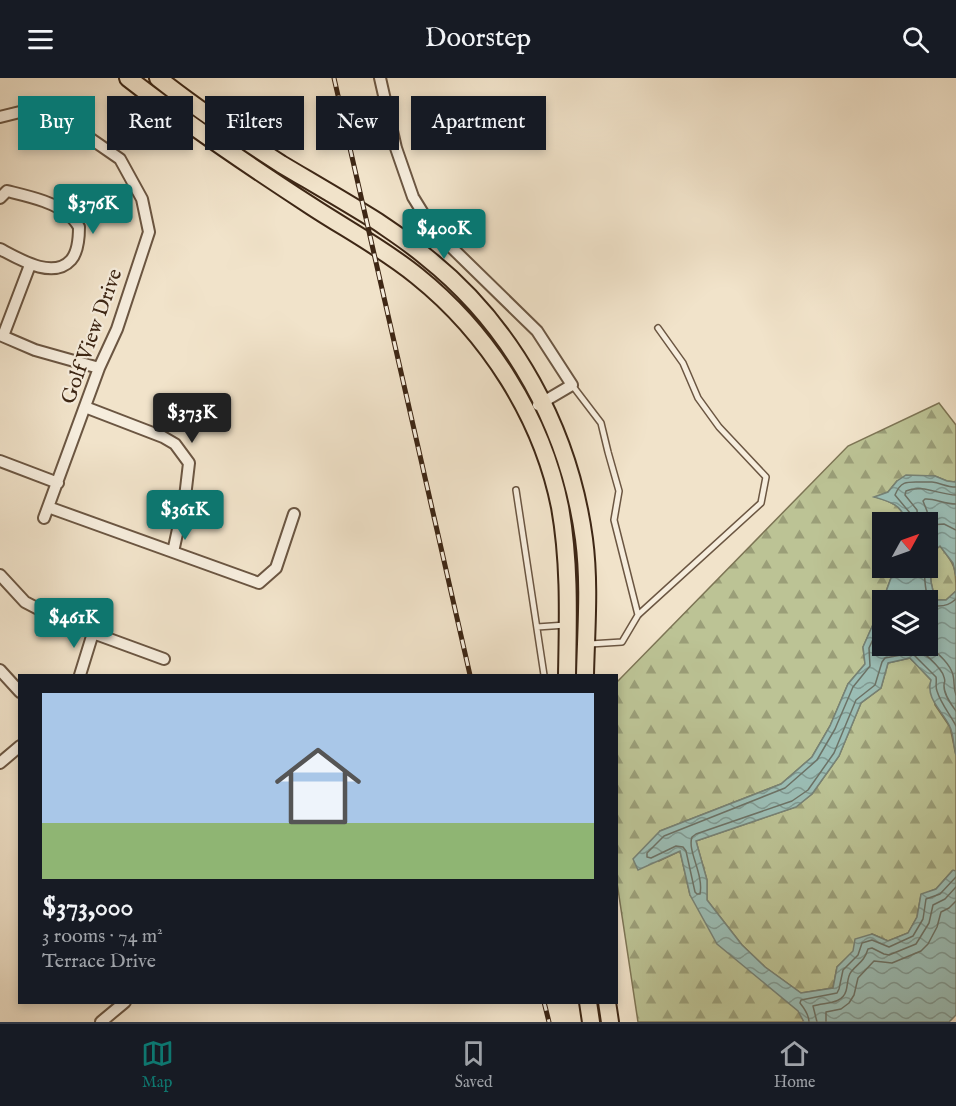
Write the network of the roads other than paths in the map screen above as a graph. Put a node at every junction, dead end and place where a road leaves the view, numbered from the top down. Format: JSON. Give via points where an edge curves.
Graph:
{"nodes":[{"id":1,"x":128,"y":78,"type":"edge"},
{"id":2,"x":158,"y":78,"type":"edge"},
{"id":3,"x":380,"y":78,"type":"edge"},
{"id":4,"x":0,"y":117,"type":"edge"},
{"id":5,"x":0,"y":198,"type":"edge"},
{"id":6,"x":0,"y":249,"type":"edge"},
{"id":7,"x":30,"y":265,"type":"junction"},
{"id":8,"x":658,"y":328,"type":"dead end"},
{"id":9,"x":2,"y":335,"type":"edge"},
{"id":10,"x":99,"y":368,"type":"junction"},
{"id":11,"x":572,"y":385,"type":"junction"},
{"id":12,"x":542,"y":403,"type":"junction"},
{"id":13,"x":85,"y":407,"type":"junction"},
{"id":14,"x":526,"y":411,"type":"junction"},
{"id":15,"x":0,"y":461,"type":"edge"},
{"id":16,"x":58,"y":483,"type":"junction"},
{"id":17,"x":516,"y":490,"type":"dead end"},
{"id":18,"x":294,"y":514,"type":"dead end"},
{"id":19,"x":173,"y":552,"type":"junction"},
{"id":20,"x":0,"y":575,"type":"edge"},
{"id":21,"x":638,"y":615,"type":"junction"},
{"id":22,"x":567,"y":625,"type":"junction"},
{"id":23,"x":537,"y":627,"type":"junction"},
{"id":24,"x":93,"y":633,"type":"junction"},
{"id":25,"x":586,"y":644,"type":"junction"},
{"id":26,"x":164,"y":659,"type":"dead end"},
{"id":27,"x":0,"y":670,"type":"edge"},
{"id":28,"x":80,"y":674,"type":"edge"},
{"id":29,"x":544,"y":674,"type":"edge"},
{"id":30,"x":567,"y":674,"type":"edge"},
{"id":31,"x":585,"y":674,"type":"edge"},
{"id":32,"x":18,"y":690,"type":"edge"},
{"id":33,"x":18,"y":749,"type":"edge"},
{"id":34,"x":0,"y":763,"type":"edge"},
{"id":35,"x":123,"y":1004,"type":"edge"},
{"id":36,"x":588,"y":1004,"type":"edge"},
{"id":37,"x":607,"y":1004,"type":"edge"},
{"id":38,"x":101,"y":1022,"type":"edge"},
{"id":39,"x":591,"y":1022,"type":"edge"},
{"id":40,"x":610,"y":1022,"type":"edge"}],
"edges":[{"from":1,"to":14,"type":"main road","via":[[214,143],[416,274],[473,330]]},
{"from":2,"to":12,"type":"main road","via":[[221,124],[427,257],[489,319],[525,370]]},
{"from":3,"to":11,"type":"street","via":[[396,148],[418,206],[447,243],[537,331]]},
{"from":4,"to":10,"type":"street","name":"Golf View Drive","via":[[24,111],[65,121],[120,159],[142,199],[148,232],[117,329]]},
{"from":5,"to":7,"type":"street","via":[[8,191],[30,196],[70,215],[79,227],[72,260],[59,268]]},
{"from":6,"to":7,"type":"street"},
{"from":7,"to":9,"type":"street"},
{"from":8,"to":21,"type":"lane","via":[[719,427],[766,477],[761,503]]},
{"from":9,"to":10,"type":"street","via":[[35,350]]},
{"from":10,"to":13,"type":"street","name":"Golf View Drive"},
{"from":11,"to":12,"type":"street"},
{"from":11,"to":21,"type":"lane","via":[[601,423],[620,490],[614,520]]},
{"from":12,"to":14,"type":"street"},
{"from":12,"to":25,"type":"main road","via":[[568,464],[578,504],[587,575]]},
{"from":13,"to":16,"type":"street","name":"Golf View Drive"},
{"from":13,"to":19,"type":"street","via":[[163,437],[175,444],[189,463]]},
{"from":14,"to":22,"type":"main road","via":[[560,506],[568,576]]},
{"from":15,"to":16,"type":"street"},
{"from":16,"to":19,"type":"street","name":"Golf View Drive","via":[[46,512]]},
{"from":17,"to":23,"type":"lane"},
{"from":18,"to":19,"type":"street","via":[[276,568],[259,583]]},
{"from":20,"to":24,"type":"street","via":[[25,602]]},
{"from":21,"to":25,"type":"lane","via":[[622,642]]},
{"from":22,"to":23,"type":"lane"},
{"from":22,"to":30,"type":"main road"},
{"from":23,"to":29,"type":"lane"},
{"from":24,"to":26,"type":"street"},
{"from":24,"to":28,"type":"street"},
{"from":25,"to":31,"type":"main road"},
{"from":27,"to":32,"type":"street"},
{"from":33,"to":34,"type":"street"},
{"from":35,"to":38,"type":"street"},
{"from":36,"to":39,"type":"main road"},
{"from":37,"to":40,"type":"main road"}]}
